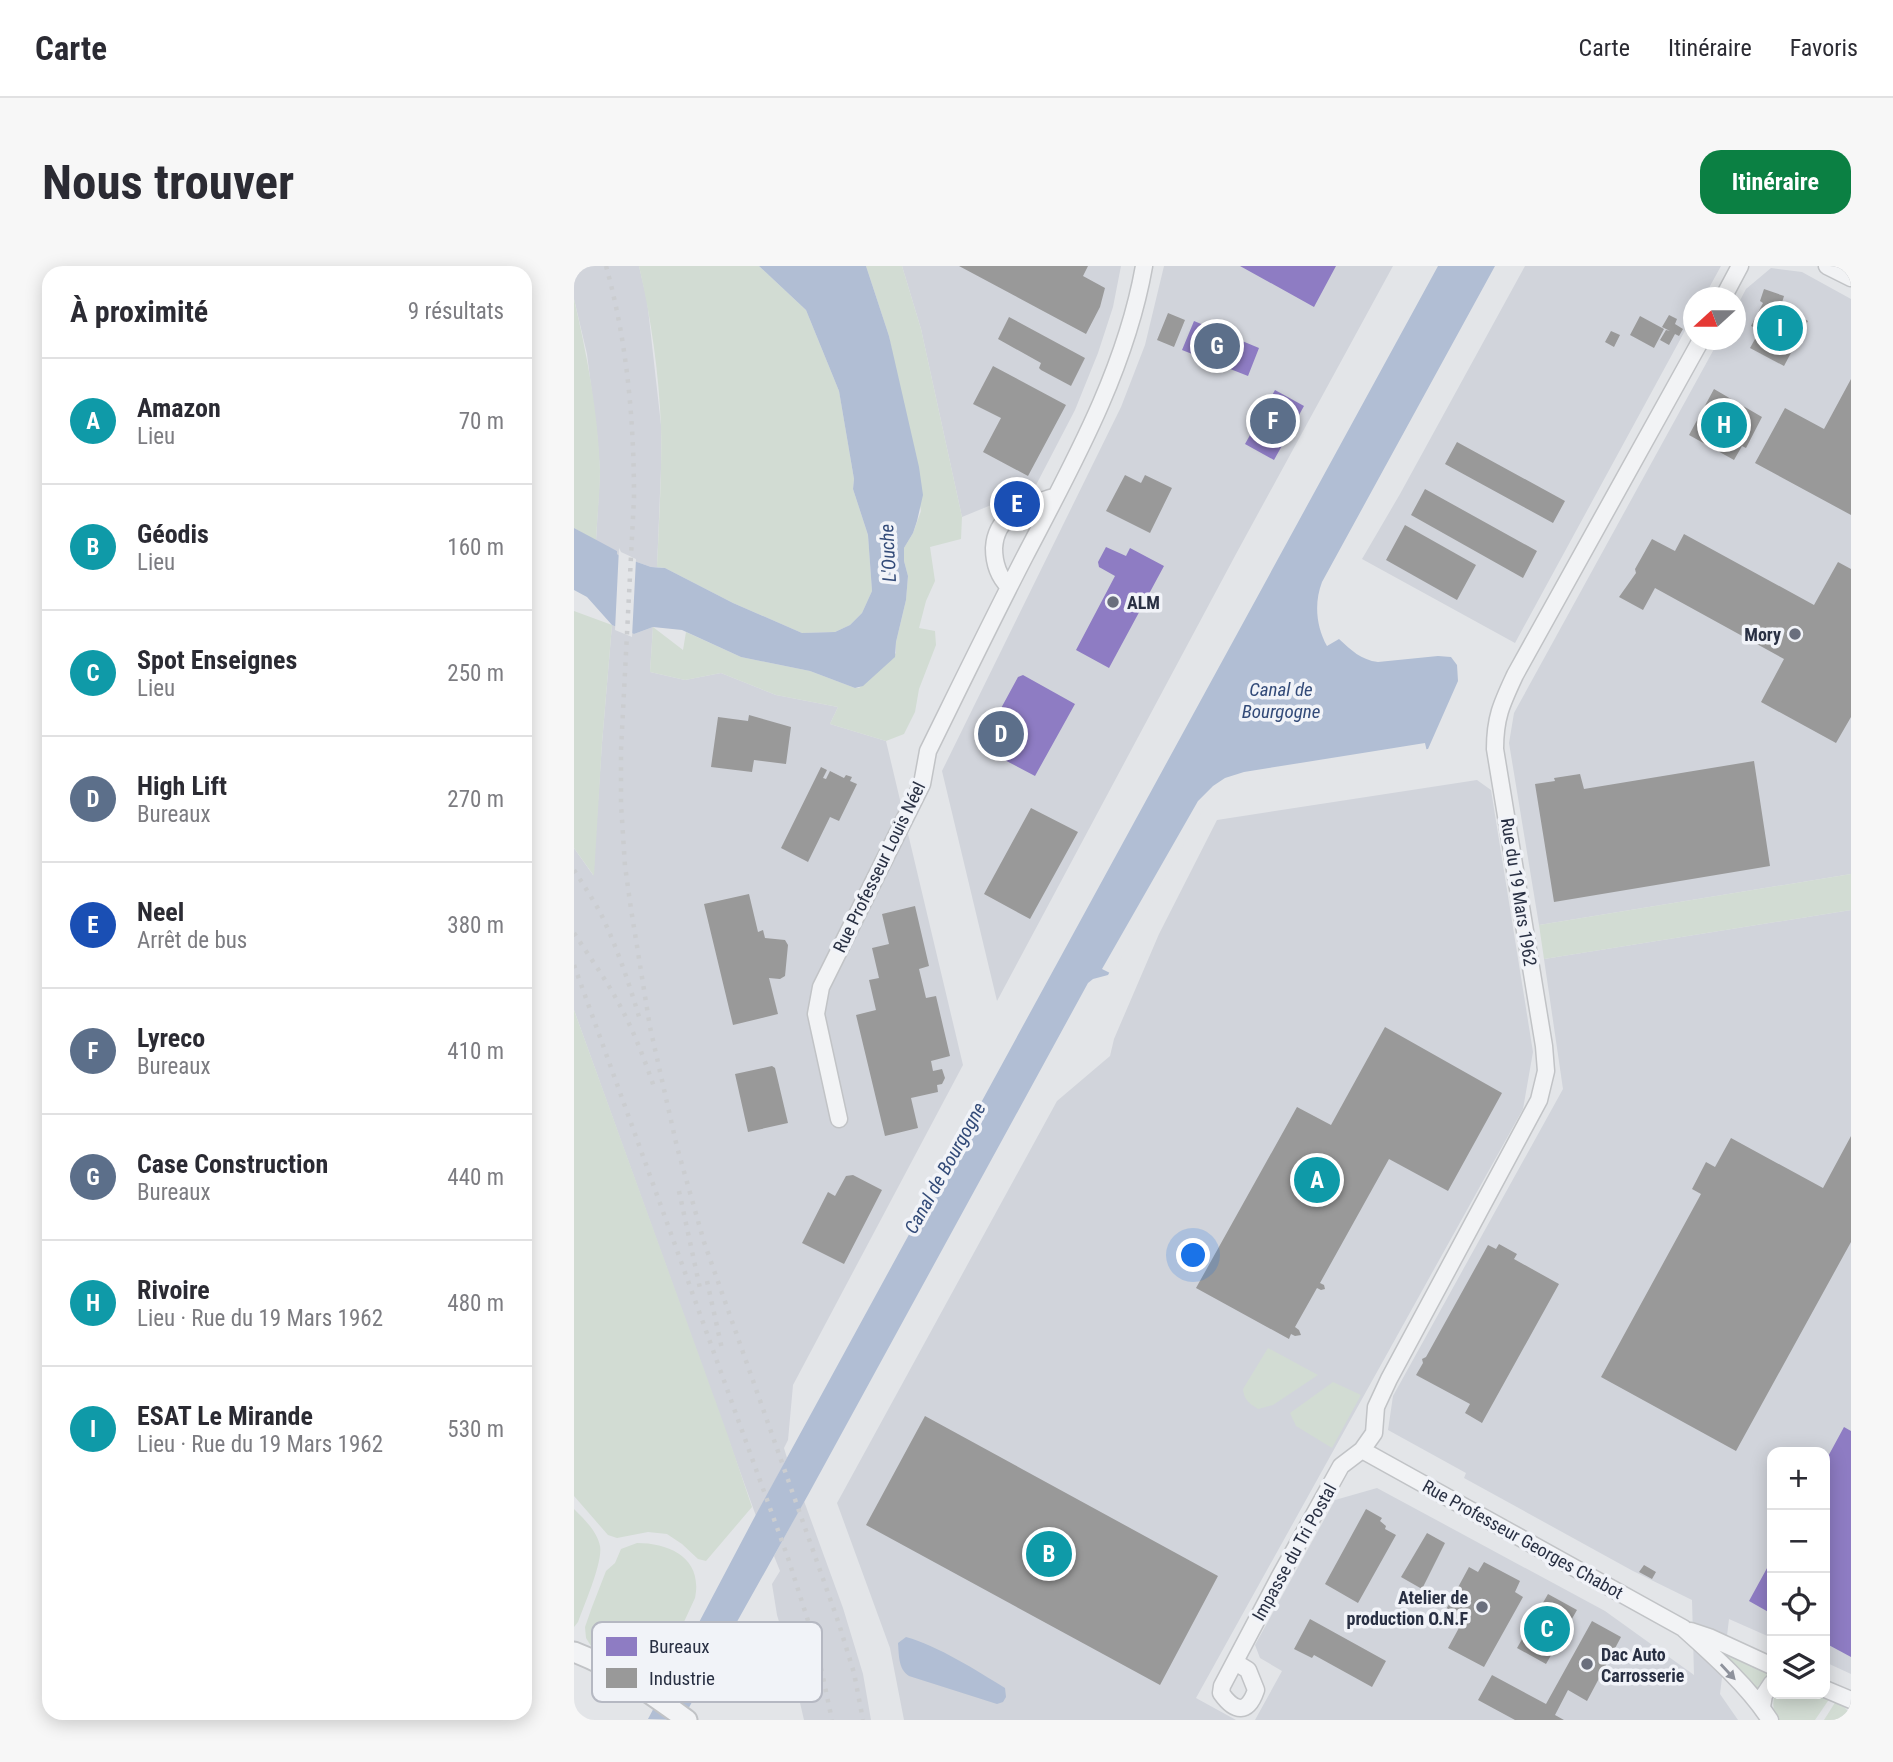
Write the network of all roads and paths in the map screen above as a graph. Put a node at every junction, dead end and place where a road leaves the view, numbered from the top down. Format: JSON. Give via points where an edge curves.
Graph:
{"nodes":[{"id":1,"x":1144,"y":266,"type":"edge"},
{"id":2,"x":1740,"y":266,"type":"edge"},
{"id":3,"x":1827,"y":266,"type":"edge"},
{"id":4,"x":1851,"y":278,"type":"edge"},
{"id":5,"x":1729,"y":287,"type":"edge"},
{"id":6,"x":1695,"y":350,"type":"edge"},
{"id":7,"x":1056,"y":496,"type":"junction"},
{"id":8,"x":1009,"y":587,"type":"junction"},
{"id":9,"x":839,"y":1119,"type":"dead end"},
{"id":10,"x":1362,"y":1450,"type":"junction"},
{"id":11,"x":1683,"y":1628,"type":"junction"},
{"id":12,"x":574,"y":1651,"type":"edge"},
{"id":13,"x":592,"y":1658,"type":"edge"},
{"id":14,"x":1235,"y":1662,"type":"dead end"},
{"id":15,"x":1767,"y":1664,"type":"edge"},
{"id":16,"x":1767,"y":1690,"type":"edge"},
{"id":17,"x":1830,"y":1691,"type":"edge"},
{"id":18,"x":1850,"y":1701,"type":"edge"},
{"id":19,"x":662,"y":1702,"type":"edge"},
{"id":20,"x":1766,"y":1714,"type":"edge"},
{"id":21,"x":687,"y":1720,"type":"edge"}],
"edges":[{"from":1,"to":7,"type":"street","name":"Rue Professeur Louis Néel","via":[[1116,365]]},
{"from":2,"to":5,"type":"street"},
{"from":3,"to":4,"type":"street"},
{"from":6,"to":10,"type":"street","name":"Rue du 19 Mars 1962","via":[[1503,702],[1495,748],[1546,1071],[1539,1100],[1389,1379],[1376,1407],[1374,1433]]},
{"from":7,"to":8,"type":"street","name":"Rue Professeur Louis Néel"},
{"from":7,"to":8,"type":"street","via":[[1022,508],[1003,521],[995,536],[999,576]]},
{"from":8,"to":9,"type":"street","name":"Rue Professeur Louis Néel","via":[[928,751],[922,783],[821,986],[816,1014]]},
{"from":10,"to":11,"type":"street","name":"Rue Professeur Georges Chabot"},
{"from":10,"to":14,"type":"street","name":"Impasse du Tri Postal","via":[[1341,1466]]},
{"from":11,"to":15,"type":"street","name":"Rue Professeur Georges Chabot"},
{"from":11,"to":20,"type":"street","name":"Rue Professeur Georges Chabot","one_way":true},
{"from":12,"to":13,"type":"street"},
{"from":16,"to":20,"type":"street","name":"Rue Professeur Georges Chabot"},
{"from":17,"to":18,"type":"street"},
{"from":19,"to":21,"type":"street"}]}
